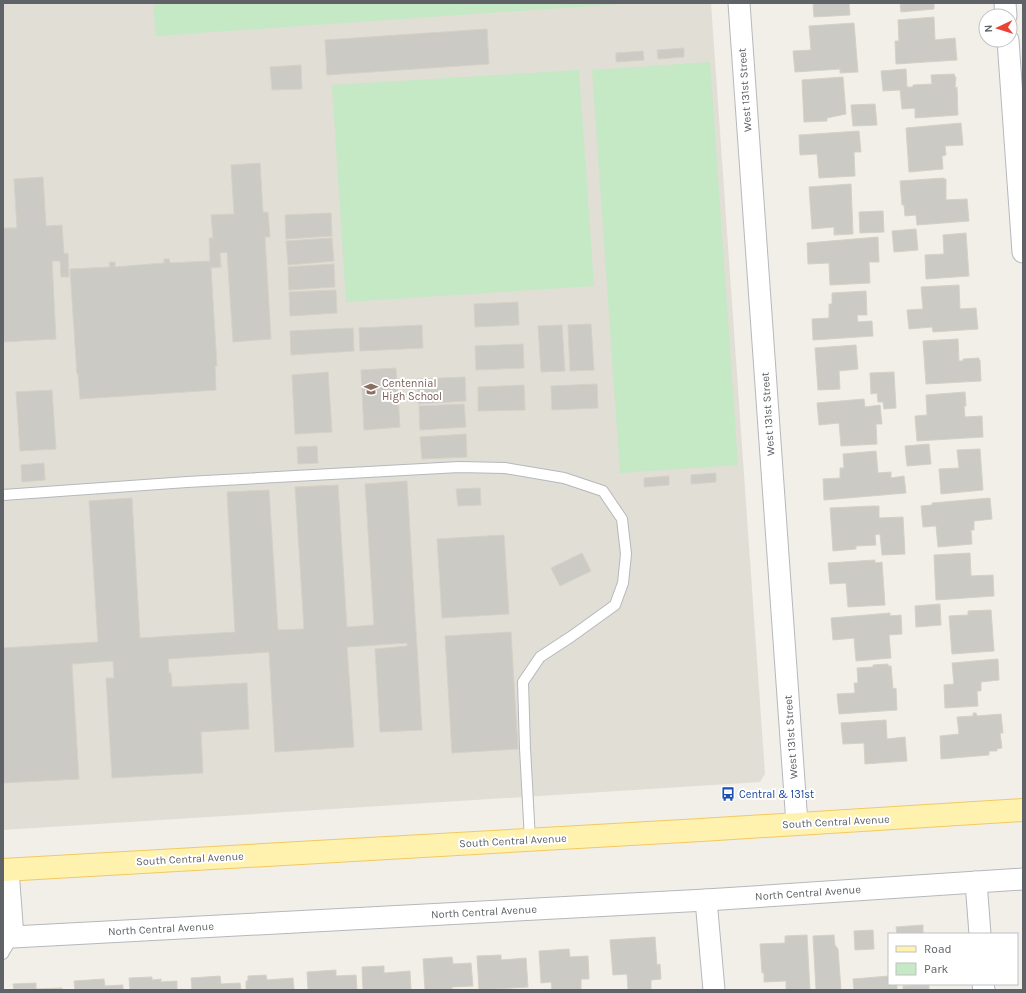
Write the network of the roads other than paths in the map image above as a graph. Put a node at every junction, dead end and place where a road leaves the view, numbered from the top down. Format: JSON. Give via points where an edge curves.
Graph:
{"nodes":[{"id":1,"x":739,"y":3,"type":"edge"},
{"id":2,"x":1009,"y":48,"type":"edge"},
{"id":3,"x":1023,"y":252,"type":"edge"},
{"id":4,"x":3,"y":495,"type":"edge"},
{"id":5,"x":1023,"y":810,"type":"edge"},
{"id":6,"x":797,"y":824,"type":"junction"},
{"id":7,"x":530,"y":840,"type":"junction"},
{"id":8,"x":5,"y":870,"type":"edge"},
{"id":9,"x":1023,"y":879,"type":"edge"},
{"id":10,"x":976,"y":882,"type":"junction"},
{"id":11,"x":706,"y":900,"type":"junction"},
{"id":12,"x":980,"y":933,"type":"edge"},
{"id":13,"x":8,"y":946,"type":"edge"},
{"id":14,"x":714,"y":990,"type":"edge"}],
"edges":[{"from":1,"to":6,"type":"street","name":"West 131st Street"},
{"from":2,"to":3,"type":"street"},
{"from":4,"to":7,"type":"lane","via":[[459,467],[505,468],[564,478],[603,491],[622,519],[626,554],[623,583],[615,605],[540,657],[523,682]]},
{"from":5,"to":6,"type":"main road","name":"South Central Avenue"},
{"from":6,"to":7,"type":"main road","name":"South Central Avenue"},
{"from":7,"to":8,"type":"main road","name":"South Central Avenue"},
{"from":8,"to":13,"type":"street","name":"North Central Avenue"},
{"from":9,"to":10,"type":"street","name":"North Central Avenue"},
{"from":10,"to":11,"type":"street","name":"North Central Avenue"},
{"from":10,"to":12,"type":"street"},
{"from":11,"to":13,"type":"street","name":"North Central Avenue"},
{"from":11,"to":14,"type":"street"}]}
